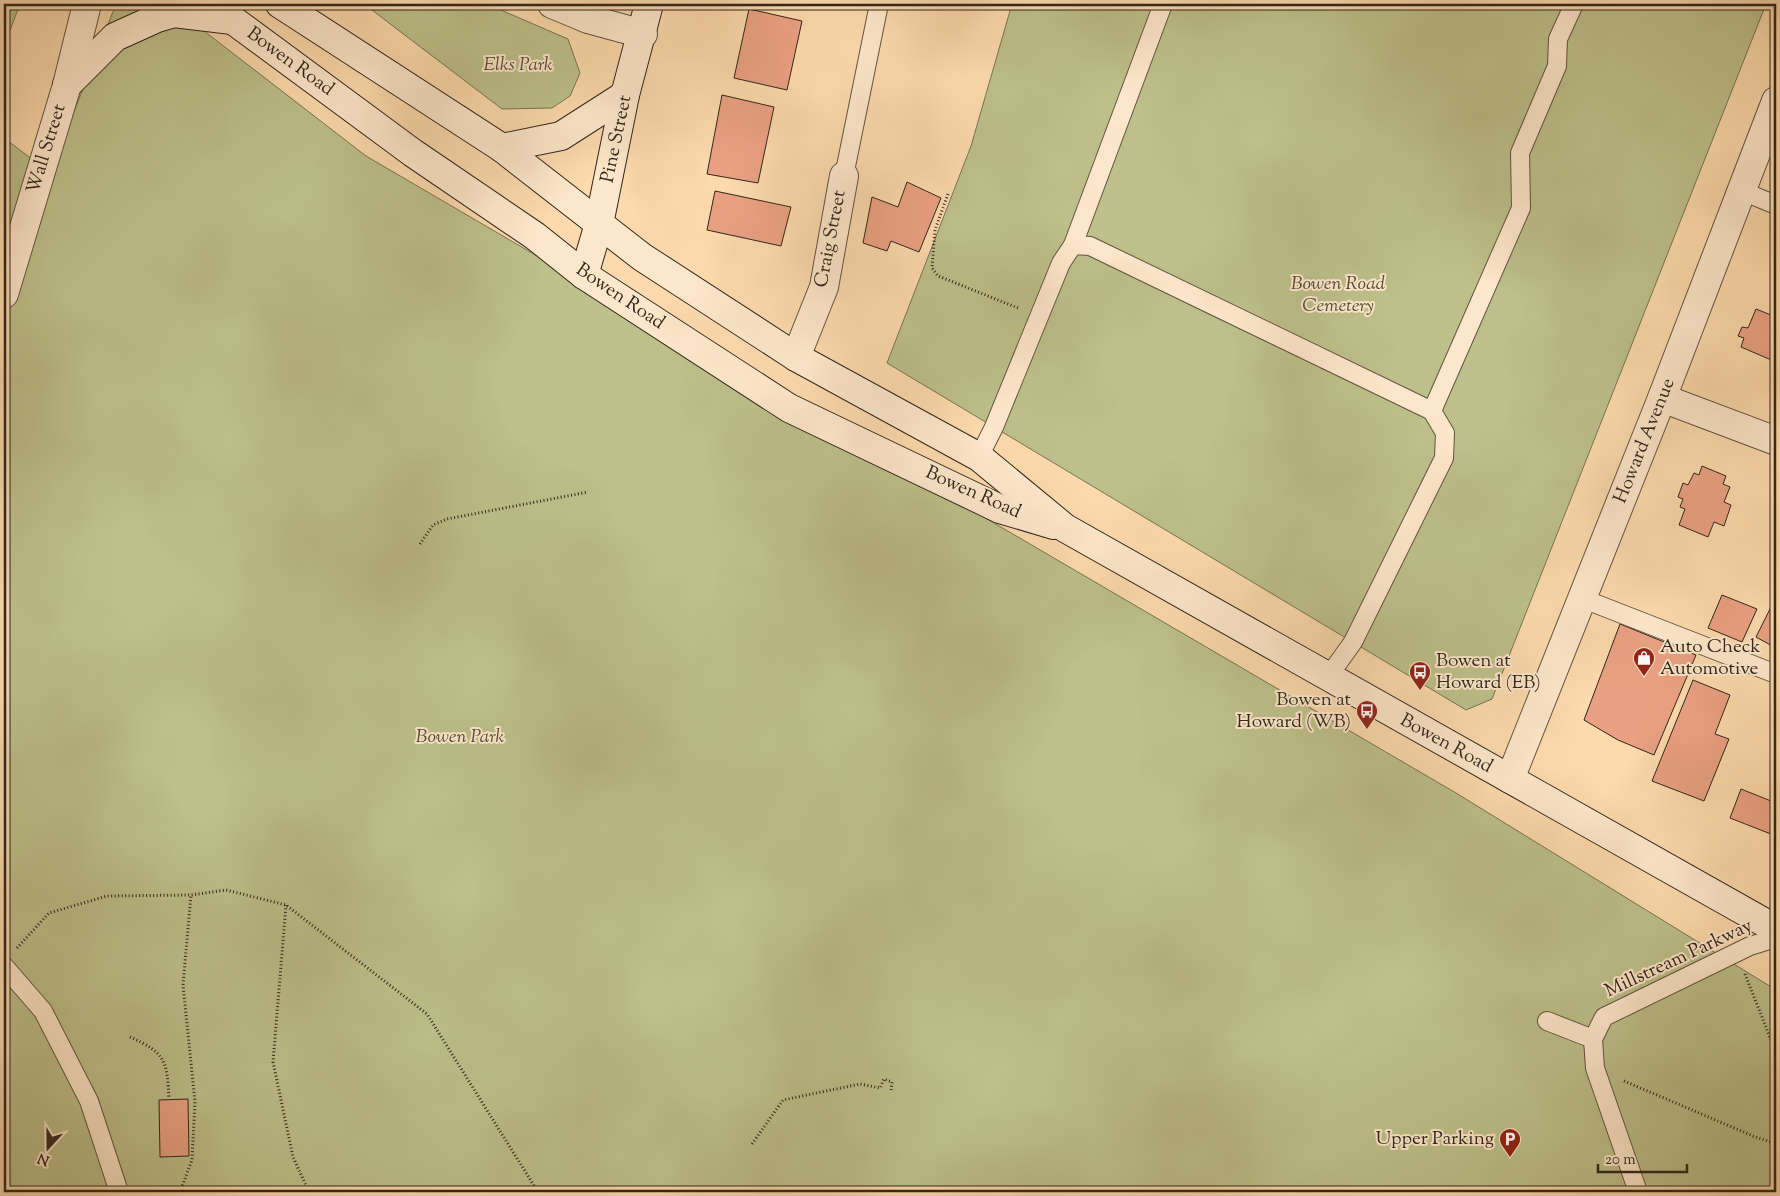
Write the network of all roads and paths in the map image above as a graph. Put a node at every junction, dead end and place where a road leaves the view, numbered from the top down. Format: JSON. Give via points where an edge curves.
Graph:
{"nodes":[{"id":1,"x":87,"y":4,"type":"edge"},
{"id":2,"x":211,"y":4,"type":"edge"},
{"id":3,"x":280,"y":4,"type":"edge"},
{"id":4,"x":552,"y":4,"type":"edge"},
{"id":5,"x":649,"y":4,"type":"edge"},
{"id":6,"x":879,"y":4,"type":"edge"},
{"id":7,"x":1163,"y":4,"type":"edge"},
{"id":8,"x":1574,"y":4,"type":"edge"},
{"id":9,"x":233,"y":20,"type":"junction"},
{"id":10,"x":643,"y":34,"type":"junction"},
{"id":11,"x":67,"y":85,"type":"junction"},
{"id":12,"x":626,"y":95,"type":"junction"},
{"id":13,"x":1776,"y":101,"type":"edge"},
{"id":14,"x":502,"y":148,"type":"junction"},
{"id":15,"x":844,"y":176,"type":"joint"},
{"id":16,"x":1742,"y":191,"type":"junction"},
{"id":17,"x":948,"y":194,"type":"dead end"},
{"id":18,"x":1776,"y":205,"type":"edge"},
{"id":19,"x":599,"y":224,"type":"junction"},
{"id":20,"x":1073,"y":245,"type":"junction"},
{"id":21,"x":584,"y":275,"type":"junction"},
{"id":22,"x":4,"y":294,"type":"edge"},
{"id":23,"x":1039,"y":316,"type":"junction"},
{"id":24,"x":796,"y":357,"type":"junction"},
{"id":25,"x":1662,"y":398,"type":"junction"},
{"id":26,"x":1432,"y":411,"type":"junction"},
{"id":27,"x":1776,"y":441,"type":"edge"},
{"id":28,"x":979,"y":458,"type":"junction"},
{"id":29,"x":588,"y":492,"type":"dead end"},
{"id":30,"x":1065,"y":528,"type":"junction"},
{"id":31,"x":420,"y":544,"type":"dead end"},
{"id":32,"x":1581,"y":598,"type":"junction"},
{"id":33,"x":1776,"y":674,"type":"edge"},
{"id":34,"x":1328,"y":677,"type":"junction"},
{"id":35,"x":1510,"y":779,"type":"junction"},
{"id":36,"x":191,"y":895,"type":"junction"},
{"id":37,"x":286,"y":905,"type":"junction"},
{"id":38,"x":1776,"y":929,"type":"edge"},
{"id":39,"x":1776,"y":938,"type":"edge"},
{"id":40,"x":1737,"y":952,"type":"junction"},
{"id":41,"x":7,"y":961,"type":"edge"},
{"id":42,"x":1547,"y":1021,"type":"dead end"},
{"id":43,"x":130,"y":1037,"type":"dead end"},
{"id":44,"x":1594,"y":1039,"type":"junction"},
{"id":45,"x":1776,"y":1053,"type":"edge"},
{"id":46,"x":1595,"y":1068,"type":"junction"},
{"id":47,"x":891,"y":1090,"type":"dead end"},
{"id":48,"x":169,"y":1099,"type":"dead end"},
{"id":49,"x":752,"y":1144,"type":"dead end"},
{"id":50,"x":1776,"y":1144,"type":"edge"},
{"id":51,"x":119,"y":1192,"type":"edge"},
{"id":52,"x":180,"y":1192,"type":"edge"},
{"id":53,"x":309,"y":1192,"type":"edge"},
{"id":54,"x":538,"y":1192,"type":"edge"},
{"id":55,"x":1638,"y":1192,"type":"edge"}],
"edges":[{"from":1,"to":11,"type":"main road","name":"Wall Street"},
{"from":2,"to":9,"type":"main road","name":"Bowen Road"},
{"from":3,"to":14,"type":"main road","name":"Bowen Road"},
{"from":4,"to":10,"type":"main road","via":[[588,19]]},
{"from":5,"to":10,"type":"main road","name":"Pine Street"},
{"from":6,"to":15,"type":"lane"},
{"from":7,"to":20,"type":"lane"},
{"from":8,"to":26,"type":"lane","via":[[1558,39],[1557,66],[1520,153],[1521,208]]},
{"from":9,"to":11,"type":"main road","via":[[174,14],[157,18],[115,37]]},
{"from":9,"to":21,"type":"main road","name":"Bowen Road","via":[[413,153],[535,236]]},
{"from":10,"to":12,"type":"main road","name":"Pine Street"},
{"from":11,"to":22,"type":"main road","name":"Wall Street"},
{"from":12,"to":14,"type":"main road","via":[[561,136]]},
{"from":12,"to":19,"type":"main road","name":"Pine Street"},
{"from":13,"to":16,"type":"main road","name":"Howard Avenue"},
{"from":14,"to":19,"type":"main road","name":"Bowen Road"},
{"from":15,"to":24,"type":"main road","name":"Craig Street","via":[[824,287]]},
{"from":16,"to":18,"type":"lane"},
{"from":16,"to":25,"type":"main road","name":"Howard Avenue"},
{"from":17,"to":23,"type":"path","via":[[935,230],[932,268],[938,276]]},
{"from":19,"to":21,"type":"main road","name":"Pine Street"},
{"from":19,"to":24,"type":"main road","name":"Bowen Road"},
{"from":20,"to":23,"type":"lane","via":[[1061,263]]},
{"from":20,"to":26,"type":"lane","via":[[1090,246]]},
{"from":21,"to":30,"type":"main road","name":"Bowen Road","via":[[789,408],[1000,509]]},
{"from":23,"to":28,"type":"lane"},
{"from":24,"to":28,"type":"main road","name":"Bowen Road"},
{"from":25,"to":27,"type":"main road"},
{"from":25,"to":32,"type":"main road","name":"Howard Avenue"},
{"from":26,"to":34,"type":"lane","via":[[1445,433],[1444,458],[1353,642]]},
{"from":28,"to":30,"type":"main road","name":"Bowen Road"},
{"from":29,"to":31,"type":"path","via":[[447,519],[433,525]]},
{"from":30,"to":34,"type":"main road","name":"Bowen Road"},
{"from":32,"to":33,"type":"lane"},
{"from":32,"to":35,"type":"main road","name":"Howard Avenue"},
{"from":34,"to":35,"type":"main road","name":"Bowen Road"},
{"from":35,"to":38,"type":"main road","name":"Bowen Road"},
{"from":36,"to":37,"type":"path","via":[[226,890]]},
{"from":36,"to":41,"type":"path","via":[[107,896],[49,913]]},
{"from":36,"to":52,"type":"path","via":[[183,986],[194,1102],[192,1160]]},
{"from":37,"to":53,"type":"path","via":[[274,1062],[292,1157]]},
{"from":37,"to":54,"type":"path","via":[[428,1014]]},
{"from":39,"to":40,"type":"lane","name":"Millstream Parkway"},
{"from":40,"to":44,"type":"lane","name":"Millstream Parkway","via":[[1604,1017]]},
{"from":40,"to":45,"type":"path"},
{"from":41,"to":51,"type":"lane","via":[[43,1011],[88,1101]]},
{"from":42,"to":44,"type":"lane"},
{"from":43,"to":48,"type":"path","via":[[152,1047],[166,1066]]},
{"from":44,"to":46,"type":"lane","name":"Millstream Parkway"},
{"from":46,"to":50,"type":"path"},
{"from":46,"to":55,"type":"lane","name":"Millstream Parkway"},
{"from":47,"to":49,"type":"path","via":[[892,1082],[884,1079],[880,1088],[860,1084],[783,1100]]}]}
